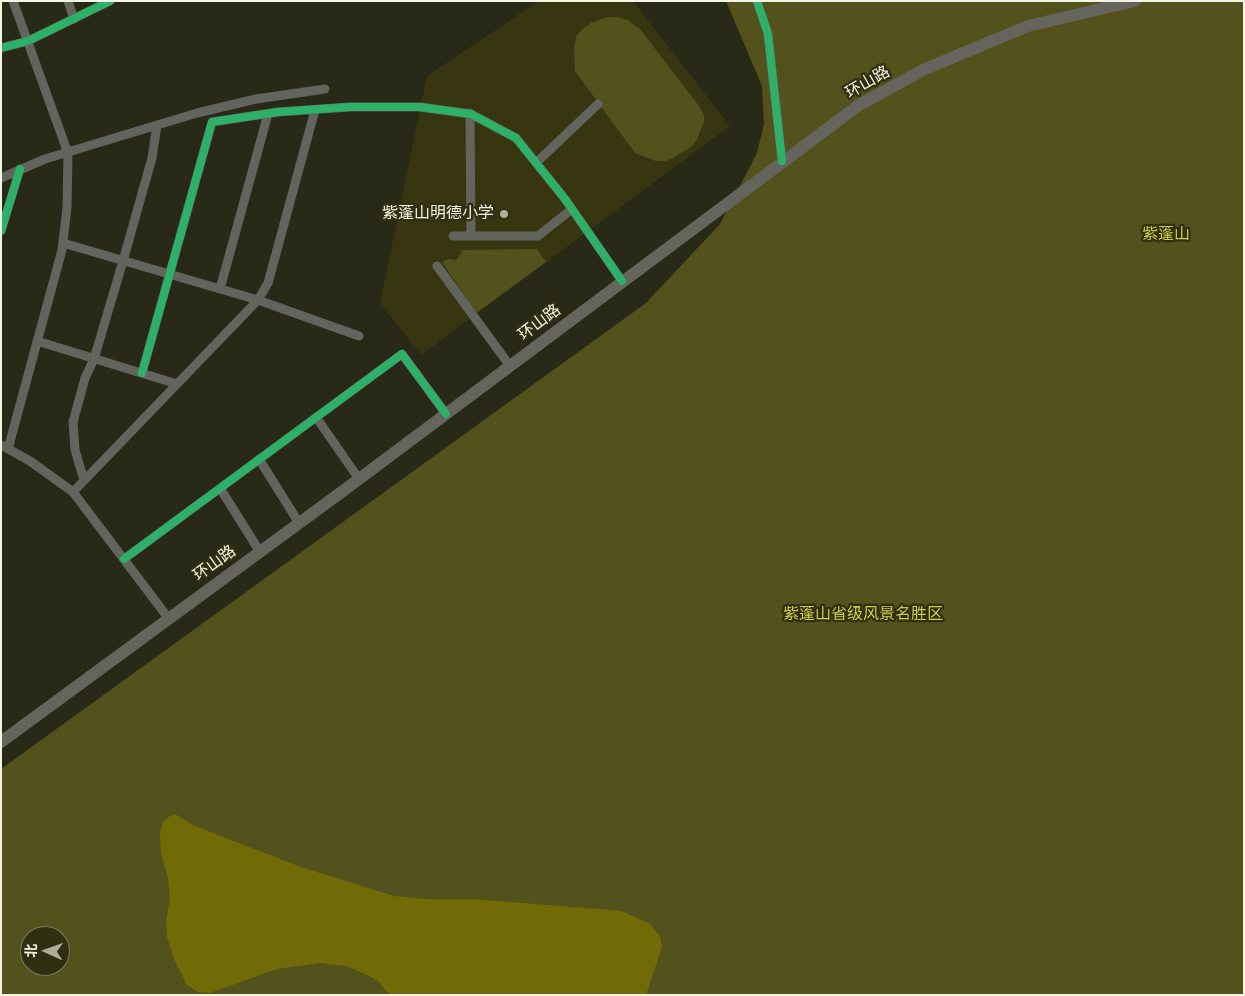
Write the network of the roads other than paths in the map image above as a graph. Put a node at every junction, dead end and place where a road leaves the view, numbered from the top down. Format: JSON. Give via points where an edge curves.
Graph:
{"nodes":[{"id":1,"x":13,"y":1,"type":"edge"},
{"id":2,"x":68,"y":1,"type":"edge"},
{"id":3,"x":110,"y":1,"type":"edge"},
{"id":4,"x":757,"y":1,"type":"edge"},
{"id":5,"x":1135,"y":1,"type":"edge"},
{"id":6,"x":74,"y":19,"type":"junction"},
{"id":7,"x":28,"y":41,"type":"junction"},
{"id":8,"x":1,"y":48,"type":"edge"},
{"id":9,"x":325,"y":89,"type":"dead end"},
{"id":10,"x":598,"y":104,"type":"dead end"},
{"id":11,"x":315,"y":110,"type":"junction"},
{"id":12,"x":470,"y":113,"type":"junction"},
{"id":13,"x":268,"y":114,"type":"junction"},
{"id":14,"x":157,"y":125,"type":"junction"},
{"id":15,"x":68,"y":153,"type":"junction"},
{"id":16,"x":782,"y":161,"type":"junction"},
{"id":17,"x":536,"y":163,"type":"junction"},
{"id":18,"x":20,"y":169,"type":"junction"},
{"id":19,"x":1,"y":178,"type":"edge"},
{"id":20,"x":572,"y":209,"type":"junction"},
{"id":21,"x":1,"y":231,"type":"edge"},
{"id":22,"x":453,"y":236,"type":"dead end"},
{"id":23,"x":471,"y":236,"type":"junction"},
{"id":24,"x":62,"y":244,"type":"junction"},
{"id":25,"x":123,"y":261,"type":"junction"},
{"id":26,"x":437,"y":266,"type":"dead end"},
{"id":27,"x":170,"y":274,"type":"junction"},
{"id":28,"x":622,"y":281,"type":"junction"},
{"id":29,"x":220,"y":289,"type":"junction"},
{"id":30,"x":258,"y":300,"type":"junction"},
{"id":31,"x":359,"y":336,"type":"dead end"},
{"id":32,"x":37,"y":341,"type":"junction"},
{"id":33,"x":94,"y":359,"type":"junction"},
{"id":34,"x":510,"y":366,"type":"junction"},
{"id":35,"x":142,"y":373,"type":"junction"},
{"id":36,"x":177,"y":384,"type":"junction"},
{"id":37,"x":446,"y":414,"type":"junction"},
{"id":38,"x":316,"y":417,"type":"junction"},
{"id":39,"x":4,"y":447,"type":"edge"},
{"id":40,"x":258,"y":459,"type":"junction"},
{"id":41,"x":359,"y":479,"type":"junction"},
{"id":42,"x":84,"y":480,"type":"junction"},
{"id":43,"x":220,"y":488,"type":"junction"},
{"id":44,"x":72,"y":492,"type":"junction"},
{"id":45,"x":299,"y":523,"type":"junction"},
{"id":46,"x":260,"y":552,"type":"junction"},
{"id":47,"x":124,"y":559,"type":"junction"},
{"id":48,"x":169,"y":618,"type":"junction"},
{"id":49,"x":1,"y":742,"type":"edge"}],
"edges":[{"from":1,"to":7,"type":"street"},
{"from":2,"to":6,"type":"street"},
{"from":3,"to":6,"type":"street"},
{"from":4,"to":16,"type":"street","via":[[768,34]]},
{"from":5,"to":16,"type":"main road","name":"环山路","via":[[1028,26],[925,69],[858,106]]},
{"from":6,"to":7,"type":"street"},
{"from":7,"to":8,"type":"street"},
{"from":7,"to":15,"type":"street"},
{"from":9,"to":14,"type":"street","via":[[256,100]]},
{"from":10,"to":17,"type":"street"},
{"from":11,"to":12,"type":"street","via":[[420,107]]},
{"from":11,"to":13,"type":"street"},
{"from":11,"to":30,"type":"street","via":[[268,283]]},
{"from":12,"to":17,"type":"street","via":[[516,138]]},
{"from":12,"to":23,"type":"street"},
{"from":13,"to":27,"type":"street","via":[[212,122]]},
{"from":13,"to":29,"type":"street"},
{"from":14,"to":15,"type":"street"},
{"from":14,"to":25,"type":"street","via":[[152,158]]},
{"from":15,"to":18,"type":"street"},
{"from":15,"to":24,"type":"street","via":[[67,208]]},
{"from":16,"to":28,"type":"main road","name":"环山路"},
{"from":17,"to":20,"type":"street"},
{"from":18,"to":19,"type":"street"},
{"from":18,"to":21,"type":"street"},
{"from":20,"to":23,"type":"street","via":[[538,236]]},
{"from":20,"to":28,"type":"street"},
{"from":22,"to":23,"type":"street"},
{"from":24,"to":25,"type":"street"},
{"from":24,"to":32,"type":"street"},
{"from":25,"to":27,"type":"street"},
{"from":25,"to":33,"type":"street"},
{"from":26,"to":34,"type":"street"},
{"from":27,"to":29,"type":"street"},
{"from":27,"to":35,"type":"street"},
{"from":28,"to":34,"type":"main road","name":"环山路"},
{"from":29,"to":30,"type":"street"},
{"from":30,"to":31,"type":"street"},
{"from":30,"to":36,"type":"street"},
{"from":32,"to":33,"type":"street"},
{"from":32,"to":39,"type":"street"},
{"from":33,"to":35,"type":"street"},
{"from":33,"to":42,"type":"street","via":[[85,378],[73,422],[75,450]]},
{"from":34,"to":37,"type":"main road","name":"环山路"},
{"from":35,"to":36,"type":"street"},
{"from":36,"to":42,"type":"street"},
{"from":37,"to":38,"type":"street","via":[[402,354]]},
{"from":37,"to":41,"type":"main road","name":"环山路"},
{"from":38,"to":40,"type":"street"},
{"from":38,"to":41,"type":"street"},
{"from":39,"to":44,"type":"street","via":[[30,461]]},
{"from":40,"to":43,"type":"street"},
{"from":40,"to":45,"type":"street"},
{"from":41,"to":45,"type":"main road","name":"环山路"},
{"from":42,"to":44,"type":"street"},
{"from":43,"to":46,"type":"street"},
{"from":43,"to":47,"type":"street"},
{"from":44,"to":47,"type":"street"},
{"from":45,"to":46,"type":"main road","name":"环山路"},
{"from":46,"to":48,"type":"main road","name":"环山路"},
{"from":47,"to":48,"type":"street"},
{"from":48,"to":49,"type":"main road","name":"环山路"}]}
